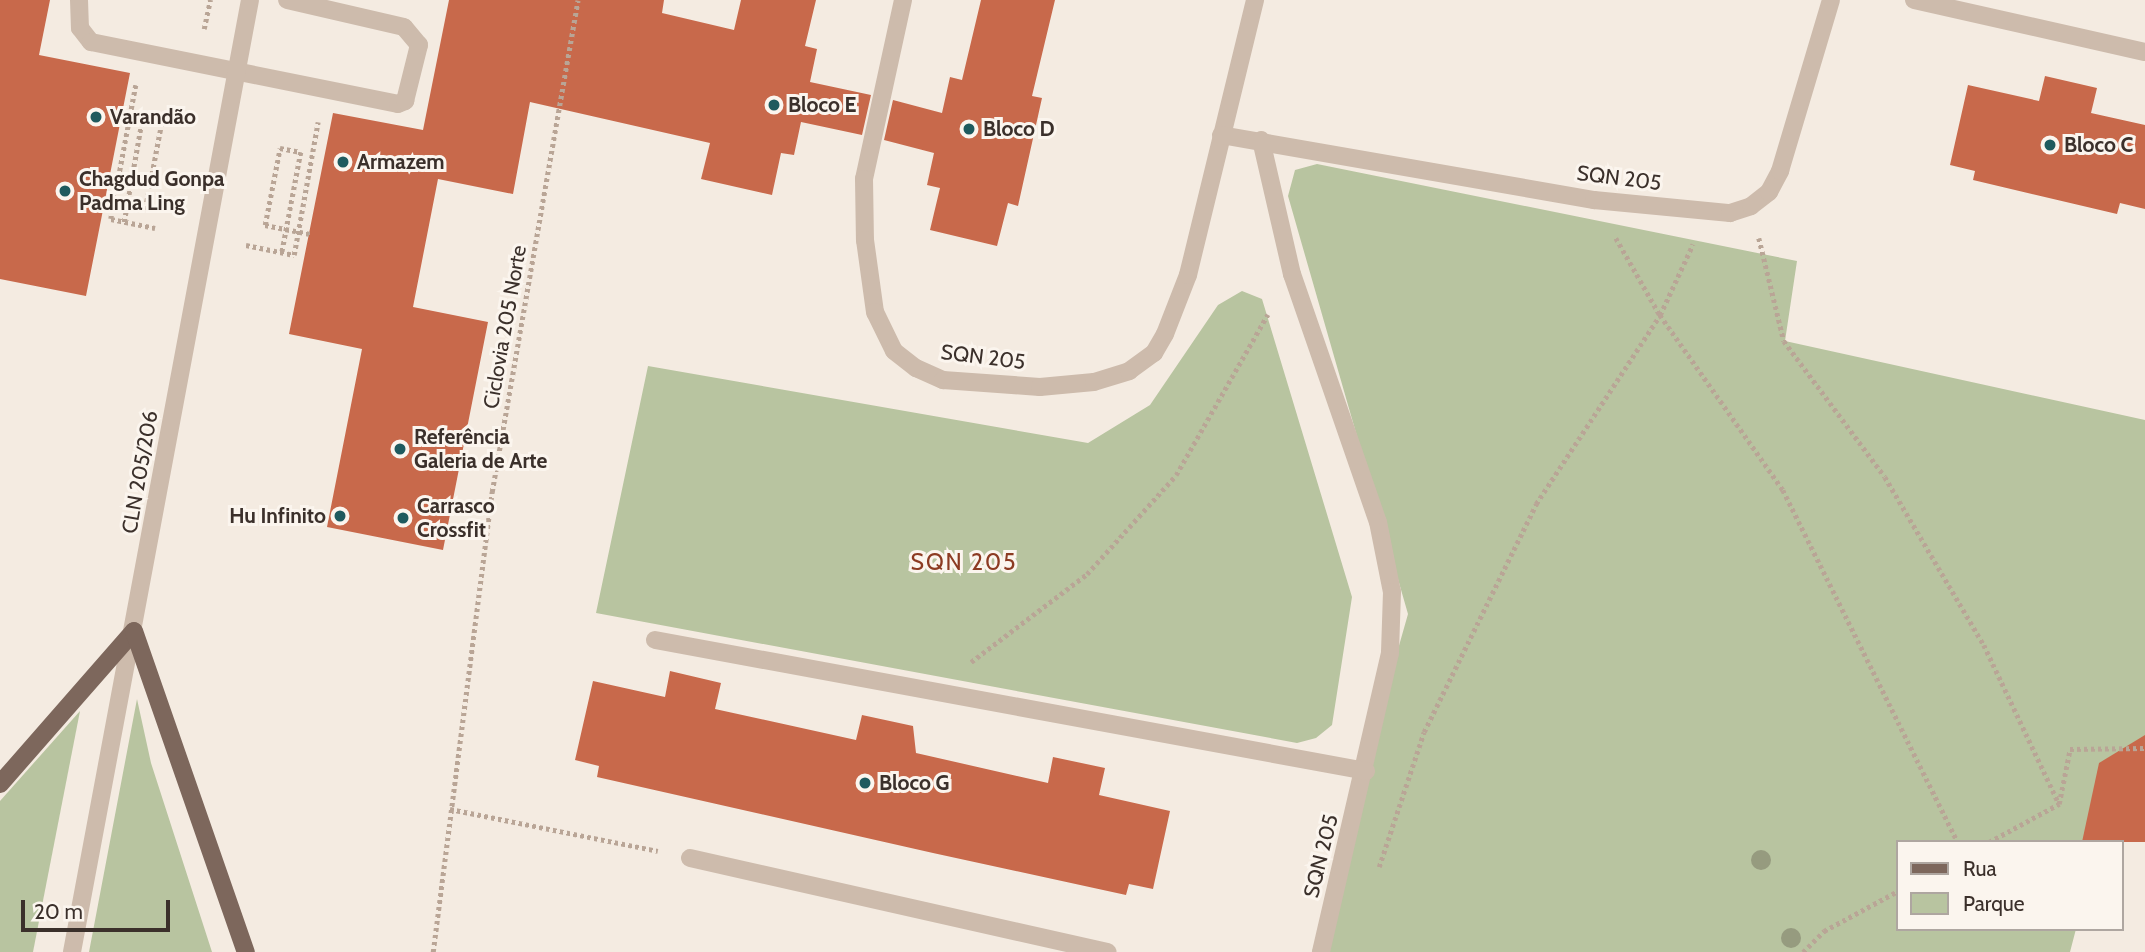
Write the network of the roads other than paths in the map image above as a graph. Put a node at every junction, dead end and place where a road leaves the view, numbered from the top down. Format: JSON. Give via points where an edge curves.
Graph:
{"nodes":[{"id":1,"x":79,"y":0,"type":"edge"},
{"id":2,"x":250,"y":0,"type":"edge"},
{"id":3,"x":287,"y":0,"type":"edge"},
{"id":4,"x":903,"y":0,"type":"edge"},
{"id":5,"x":1255,"y":0,"type":"edge"},
{"id":6,"x":1831,"y":0,"type":"edge"},
{"id":7,"x":1914,"y":0,"type":"edge"},
{"id":8,"x":2145,"y":52,"type":"edge"},
{"id":9,"x":236,"y":70,"type":"junction"},
{"id":10,"x":1221,"y":135,"type":"junction"},
{"id":11,"x":1261,"y":140,"type":"junction"},
{"id":12,"x":134,"y":631,"type":"junction"},
{"id":13,"x":655,"y":640,"type":"dead end"},
{"id":14,"x":1366,"y":771,"type":"junction"},
{"id":15,"x":0,"y":784,"type":"edge"},
{"id":16,"x":690,"y":858,"type":"road end"},
{"id":17,"x":72,"y":952,"type":"edge"},
{"id":18,"x":246,"y":952,"type":"edge"},
{"id":19,"x":1108,"y":952,"type":"edge"},
{"id":20,"x":1321,"y":952,"type":"edge"}],
"edges":[{"from":1,"to":9,"type":"street","via":[[80,28],[91,42]]},
{"from":2,"to":9,"type":"street","name":"CLN 205/206"},
{"from":3,"to":9,"type":"street","via":[[404,27],[419,45],[405,101],[398,104]]},
{"from":4,"to":10,"type":"street","name":"SQN 205","via":[[864,178],[865,240],[875,312],[894,351],[943,380],[993,386],[1068,385],[1094,382],[1142,364],[1165,334],[1188,275]]},
{"from":5,"to":10,"type":"street","name":"SQN 205"},
{"from":6,"to":11,"type":"street","name":"SQN 205","via":[[1780,171],[1769,192],[1751,206],[1730,213],[1594,200]]},
{"from":7,"to":8,"type":"street"},
{"from":9,"to":12,"type":"street","name":"CLN 205/206"},
{"from":10,"to":11,"type":"street","name":"SQN 205"},
{"from":11,"to":14,"type":"street","name":"SQN 205","via":[[1292,274],[1378,522],[1392,592],[1390,653]]},
{"from":12,"to":15,"type":"main road"},
{"from":12,"to":17,"type":"street","name":"CLN 205/206"},
{"from":12,"to":18,"type":"main road"},
{"from":13,"to":14,"type":"street"},
{"from":14,"to":20,"type":"street","name":"SQN 205"},
{"from":16,"to":19,"type":"street"}]}
